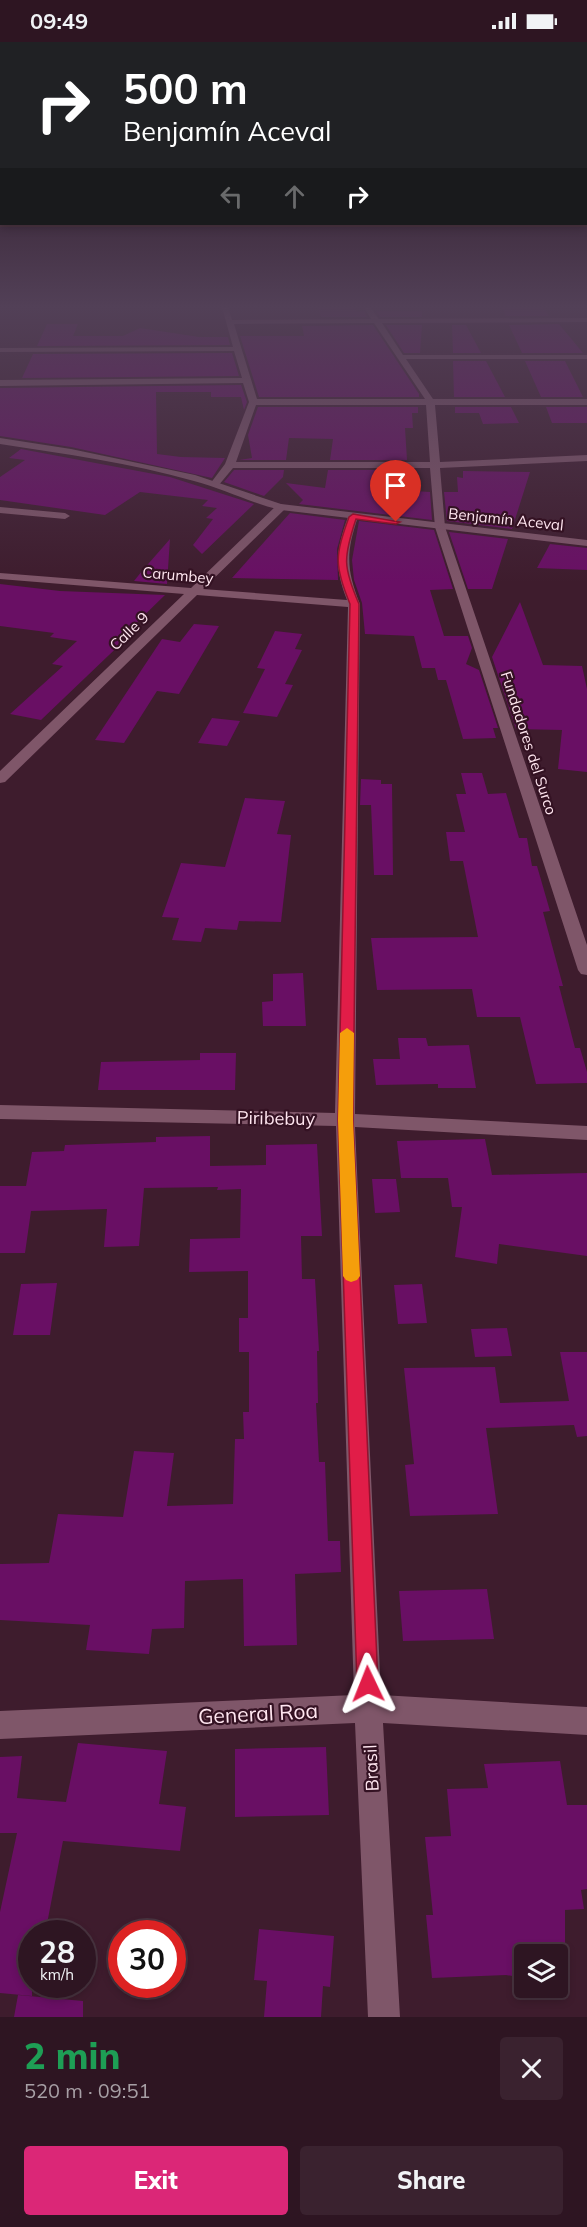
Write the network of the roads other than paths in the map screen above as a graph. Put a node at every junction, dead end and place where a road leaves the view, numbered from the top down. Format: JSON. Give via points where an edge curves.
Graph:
{"nodes":[{"id":1,"x":428,"y":399,"type":"edge"},
{"id":2,"x":253,"y":402,"type":"joint"},
{"id":3,"x":430,"y":402,"type":"junction"},
{"id":4,"x":587,"y":402,"type":"edge"},
{"id":5,"x":0,"y":441,"type":"edge"},
{"id":6,"x":587,"y":458,"type":"edge"},
{"id":7,"x":230,"y":465,"type":"junction"},
{"id":8,"x":435,"y":465,"type":"junction"},
{"id":9,"x":215,"y":484,"type":"junction"},
{"id":10,"x":281,"y":507,"type":"junction"},
{"id":11,"x":0,"y":510,"type":"edge"},
{"id":12,"x":65,"y":516,"type":"dead end"},
{"id":13,"x":353,"y":517,"type":"junction"},
{"id":14,"x":440,"y":527,"type":"junction"},
{"id":15,"x":587,"y":543,"type":"edge"},
{"id":16,"x":0,"y":576,"type":"edge"},
{"id":17,"x":194,"y":592,"type":"junction"},
{"id":18,"x":354,"y":604,"type":"junction"},
{"id":19,"x":0,"y":779,"type":"edge"},
{"id":20,"x":587,"y":969,"type":"edge"},
{"id":21,"x":0,"y":1112,"type":"edge"},
{"id":22,"x":345,"y":1120,"type":"junction"},
{"id":23,"x":587,"y":1133,"type":"edge"},
{"id":24,"x":368,"y":1708,"type":"junction"},
{"id":25,"x":587,"y":1721,"type":"edge"},
{"id":26,"x":0,"y":1725,"type":"edge"},
{"id":27,"x":384,"y":2017,"type":"edge"}],
"edges":[{"from":1,"to":3,"type":"street"},
{"from":2,"to":3,"type":"street"},
{"from":2,"to":7,"type":"street"},
{"from":3,"to":4,"type":"street"},
{"from":3,"to":8,"type":"street","name":"Fundadores del Surco"},
{"from":5,"to":9,"type":"street","name":"Benjamín Aceval"},
{"from":6,"to":8,"type":"street"},
{"from":7,"to":8,"type":"street"},
{"from":7,"to":9,"type":"street"},
{"from":8,"to":14,"type":"street","name":"Fundadores del Surco"},
{"from":9,"to":10,"type":"street","name":"Benjamín Aceval","via":[[234,495]]},
{"from":10,"to":13,"type":"street","name":"Benjamín Aceval"},
{"from":10,"to":17,"type":"street","name":"Calle 9"},
{"from":11,"to":12,"type":"street"},
{"from":13,"to":14,"type":"street","name":"Benjamín Aceval"},
{"from":13,"to":18,"type":"street","name":"Brasil","via":[[341,550],[343,577]]},
{"from":14,"to":15,"type":"street","name":"Benjamín Aceval"},
{"from":14,"to":20,"type":"street","name":"Fundadores del Surco"},
{"from":16,"to":17,"type":"street","name":"Carumbey"},
{"from":17,"to":18,"type":"street","name":"Carumbey"},
{"from":17,"to":19,"type":"street","name":"Calle 9"},
{"from":18,"to":22,"type":"street","name":"Brasil"},
{"from":21,"to":22,"type":"street","name":"Piribebuy"},
{"from":22,"to":23,"type":"street","name":"Piribebuy"},
{"from":22,"to":24,"type":"street","name":"Brasil"},
{"from":24,"to":25,"type":"street","name":"General Roa"},
{"from":24,"to":26,"type":"street","name":"General Roa"},
{"from":24,"to":27,"type":"street","name":"Brasil"}]}
